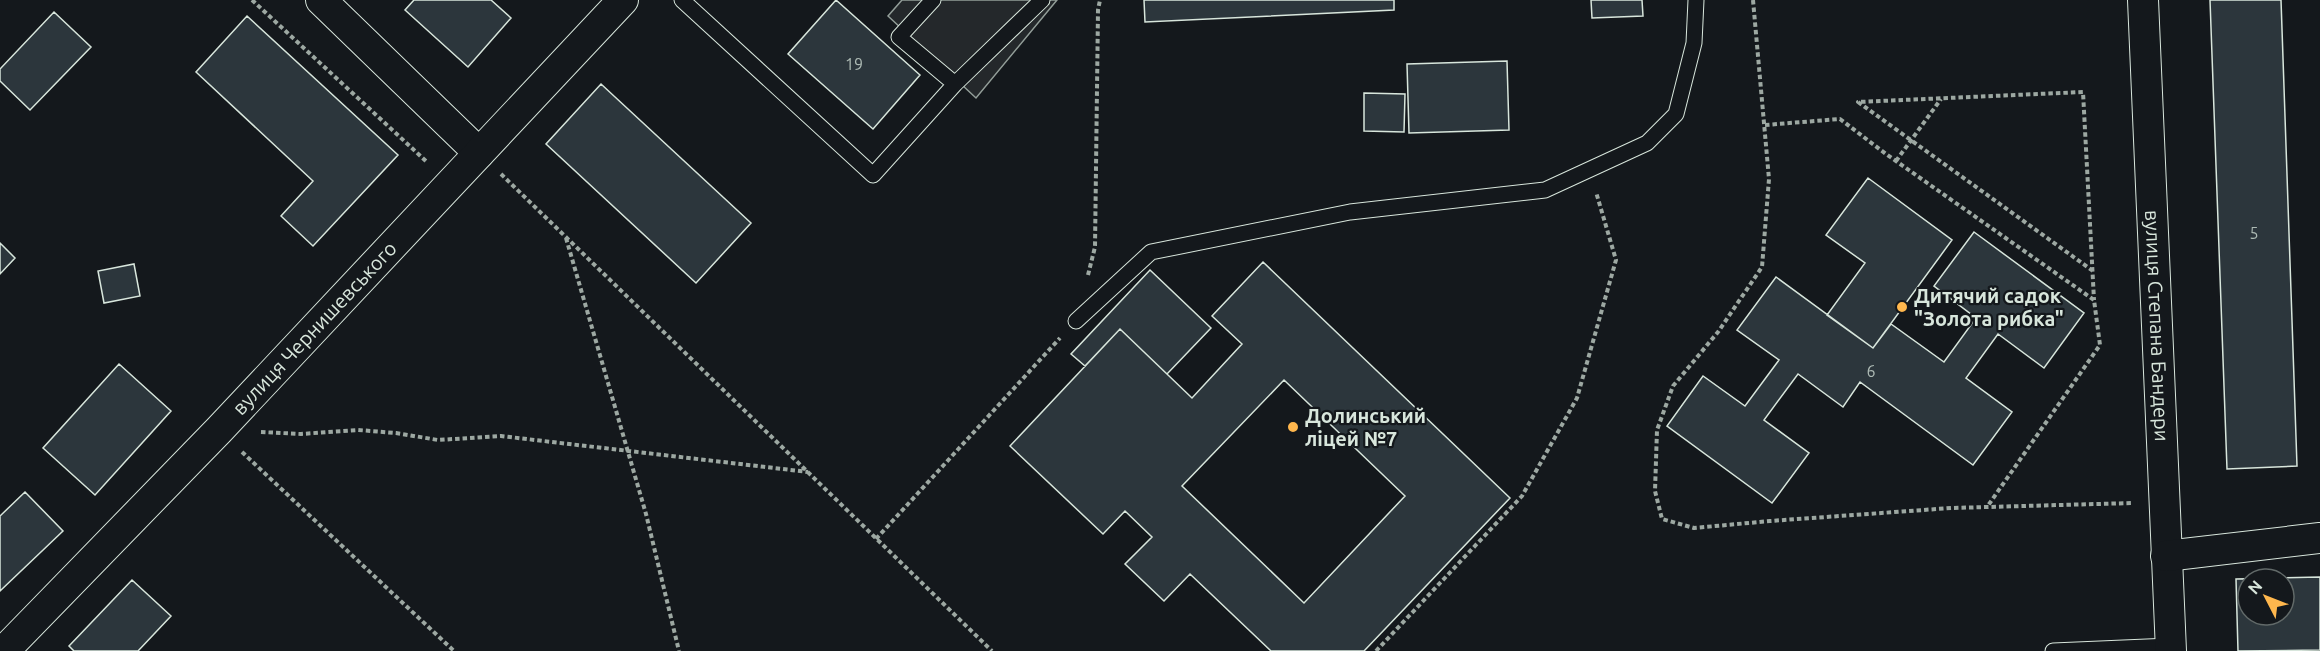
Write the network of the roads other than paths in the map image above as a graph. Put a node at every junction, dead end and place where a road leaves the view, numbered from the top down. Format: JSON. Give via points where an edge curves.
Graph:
{"nodes":[{"id":1,"x":321,"y":0,"type":"edge"},
{"id":2,"x":623,"y":0,"type":"edge"},
{"id":3,"x":682,"y":0,"type":"edge"},
{"id":4,"x":933,"y":0,"type":"edge"},
{"id":5,"x":1042,"y":0,"type":"edge"},
{"id":6,"x":1696,"y":0,"type":"edge"},
{"id":7,"x":2143,"y":0,"type":"edge"},
{"id":8,"x":955,"y":84,"type":"junction"},
{"id":9,"x":479,"y":153,"type":"junction"},
{"id":10,"x":1076,"y":321,"type":"road end"},
{"id":11,"x":2320,"y":538,"type":"edge"},
{"id":12,"x":2166,"y":556,"type":"junction"},
{"id":13,"x":2170,"y":649,"type":"edge"},
{"id":14,"x":4,"y":651,"type":"edge"},
{"id":15,"x":2053,"y":651,"type":"edge"}],
"edges":[{"from":1,"to":9,"type":"street"},
{"from":2,"to":9,"type":"street","name":"вулиця Чернишевського"},
{"from":3,"to":8,"type":"lane","via":[[873,175]]},
{"from":4,"to":8,"type":"lane","via":[[899,37]]},
{"from":5,"to":8,"type":"lane"},
{"from":6,"to":10,"type":"lane","via":[[1694,44],[1676,114],[1647,143],[1545,190],[1350,212],[1151,252]]},
{"from":7,"to":12,"type":"street","name":"вулиця Степана Бандери"},
{"from":9,"to":14,"type":"street","name":"вулиця Чернишевського","via":[[219,430]]},
{"from":11,"to":12,"type":"street"},
{"from":12,"to":13,"type":"street","name":"вулиця Степана Бандери"},
{"from":13,"to":15,"type":"lane"}]}
